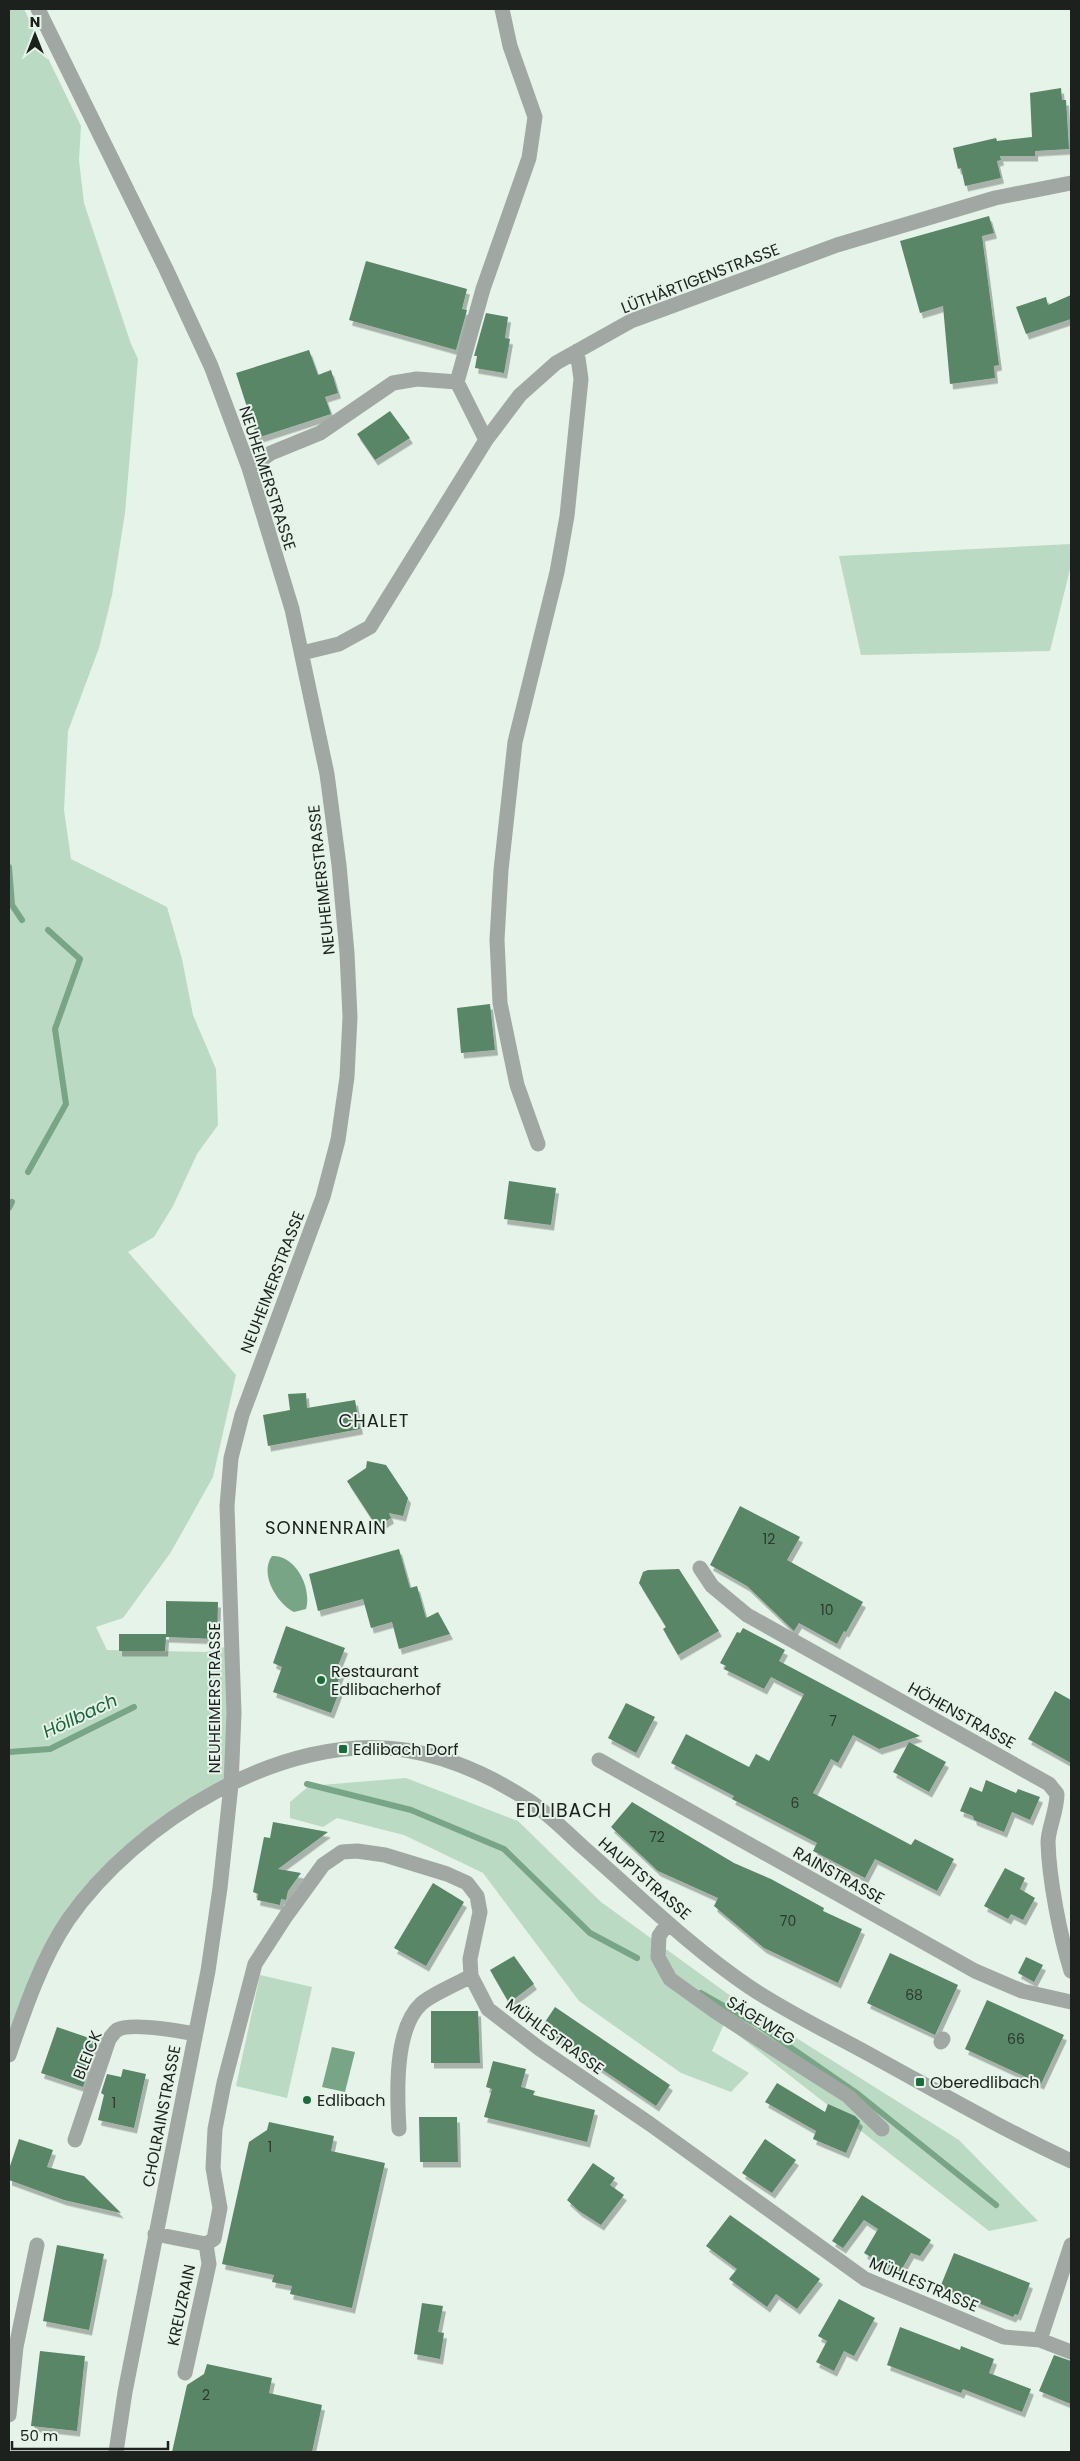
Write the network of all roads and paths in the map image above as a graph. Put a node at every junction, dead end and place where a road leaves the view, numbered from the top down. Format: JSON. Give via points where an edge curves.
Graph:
{"nodes":[{"id":1,"x":38,"y":9,"type":"edge"},
{"id":2,"x":502,"y":9,"type":"edge"},
{"id":3,"x":1071,"y":183,"type":"edge"},
{"id":4,"x":577,"y":351,"type":"junction"},
{"id":5,"x":457,"y":382,"type":"junction"},
{"id":6,"x":486,"y":440,"type":"junction"},
{"id":7,"x":248,"y":468,"type":"junction"},
{"id":8,"x":302,"y":652,"type":"junction"},
{"id":9,"x":538,"y":1144,"type":"dead end"},
{"id":10,"x":700,"y":1568,"type":"dead end"},
{"id":11,"x":599,"y":1760,"type":"dead end"},
{"id":12,"x":230,"y":1785,"type":"junction"},
{"id":13,"x":668,"y":1923,"type":"junction"},
{"id":14,"x":1071,"y":1971,"type":"edge"},
{"id":15,"x":471,"y":1976,"type":"junction"},
{"id":16,"x":1071,"y":2002,"type":"edge"},
{"id":17,"x":195,"y":2034,"type":"junction"},
{"id":18,"x":9,"y":2055,"type":"edge"},
{"id":19,"x":400,"y":2129,"type":"dead end"},
{"id":20,"x":882,"y":2129,"type":"dead end"},
{"id":21,"x":75,"y":2140,"type":"dead end"},
{"id":22,"x":1071,"y":2161,"type":"edge"},
{"id":23,"x":155,"y":2234,"type":"junction"},
{"id":24,"x":206,"y":2244,"type":"junction"},
{"id":25,"x":38,"y":2245,"type":"dead end"},
{"id":26,"x":1071,"y":2245,"type":"edge"},
{"id":27,"x":1040,"y":2340,"type":"junction"},
{"id":28,"x":1071,"y":2352,"type":"edge"},
{"id":29,"x":185,"y":2373,"type":"dead end"},
{"id":30,"x":9,"y":2415,"type":"edge"},
{"id":31,"x":116,"y":2452,"type":"edge"}],
"edges":[{"from":1,"to":7,"type":"street","name":"NEUHEIMERSTRASSE","via":[[211,366]]},
{"from":2,"to":5,"type":"street","via":[[510,46],[535,117],[529,158],[484,289]]},
{"from":3,"to":4,"type":"street","name":"LÜTHÄRTIGENSTRASSE","via":[[996,198],[837,245],[631,321]]},
{"from":4,"to":6,"type":"street","name":"LÜTHÄRTIGENSTRASSE","via":[[556,363],[520,395]]},
{"from":4,"to":9,"type":"street","via":[[581,379],[567,516],[557,572],[515,742],[497,940],[500,1003],[517,1085]]},
{"from":5,"to":6,"type":"street"},
{"from":5,"to":7,"type":"street","via":[[418,379],[393,383],[320,433],[271,453]]},
{"from":6,"to":8,"type":"street","name":"LÜTHÄRTIGENSTRASSE","via":[[370,627],[339,644]]},
{"from":7,"to":8,"type":"street","name":"NEUHEIMERSTRASSE","via":[[292,609]]},
{"from":8,"to":12,"type":"street","name":"NEUHEIMERSTRASSE","via":[[327,774],[339,865],[350,1017],[348,1067],[338,1140],[323,1197],[242,1415],[232,1458],[228,1506],[234,1713]]},
{"from":10,"to":14,"type":"street","name":"HÖHENSTRASSE","via":[[712,1586],[746,1615],[1049,1784],[1058,1794],[1048,1840],[1053,1888]]},
{"from":11,"to":16,"type":"street","name":"RAINSTRASSE","via":[[975,1971],[1022,1991]]},
{"from":12,"to":13,"type":"street","name":"HAUPTSTRASSE","via":[[288,1760],[343,1749],[403,1750],[453,1762],[530,1801]]},
{"from":12,"to":17,"type":"street","name":"CHOLRAINSTRASSE","via":[[220,1888]]},
{"from":12,"to":18,"type":"street","name":"HAUPTSTRASSE","via":[[167,1821],[112,1867],[85,1897],[51,1950]]},
{"from":13,"to":20,"type":"street","name":"SÄGEWEG","via":[[659,1936],[658,1957],[670,1979],[848,2096]]},
{"from":13,"to":22,"type":"street","name":"HAUPTSTRASSE","via":[[748,1986],[1009,2131]]},
{"from":15,"to":19,"type":"street","via":[[421,2003],[408,2024],[402,2045],[398,2101]]},
{"from":15,"to":24,"type":"street","name":"MÜHLESTRASSE","via":[[470,1960],[480,1912],[477,1896],[467,1884],[447,1874],[357,1850],[342,1852],[323,1865],[259,1956],[250,1978],[215,2129],[213,2168],[220,2208],[214,2239]]},
{"from":15,"to":27,"type":"street","name":"MÜHLESTRASSE","via":[[488,2009],[500,2020],[865,2280],[1004,2337]]},
{"from":17,"to":21,"type":"street","name":"BLEICK","via":[[165,2028],[124,2028],[116,2031],[109,2039]]},
{"from":17,"to":23,"type":"street","name":"CHOLRAINSTRASSE"},
{"from":23,"to":24,"type":"street"},
{"from":23,"to":31,"type":"street","name":"CHOLRAINSTRASSE"},
{"from":24,"to":29,"type":"street","name":"KREUZRAIN","via":[[209,2264]]},
{"from":25,"to":30,"type":"street","via":[[16,2348]]},
{"from":26,"to":27,"type":"street"},
{"from":27,"to":28,"type":"street","name":"MÜHLESTRASSE"}]}
